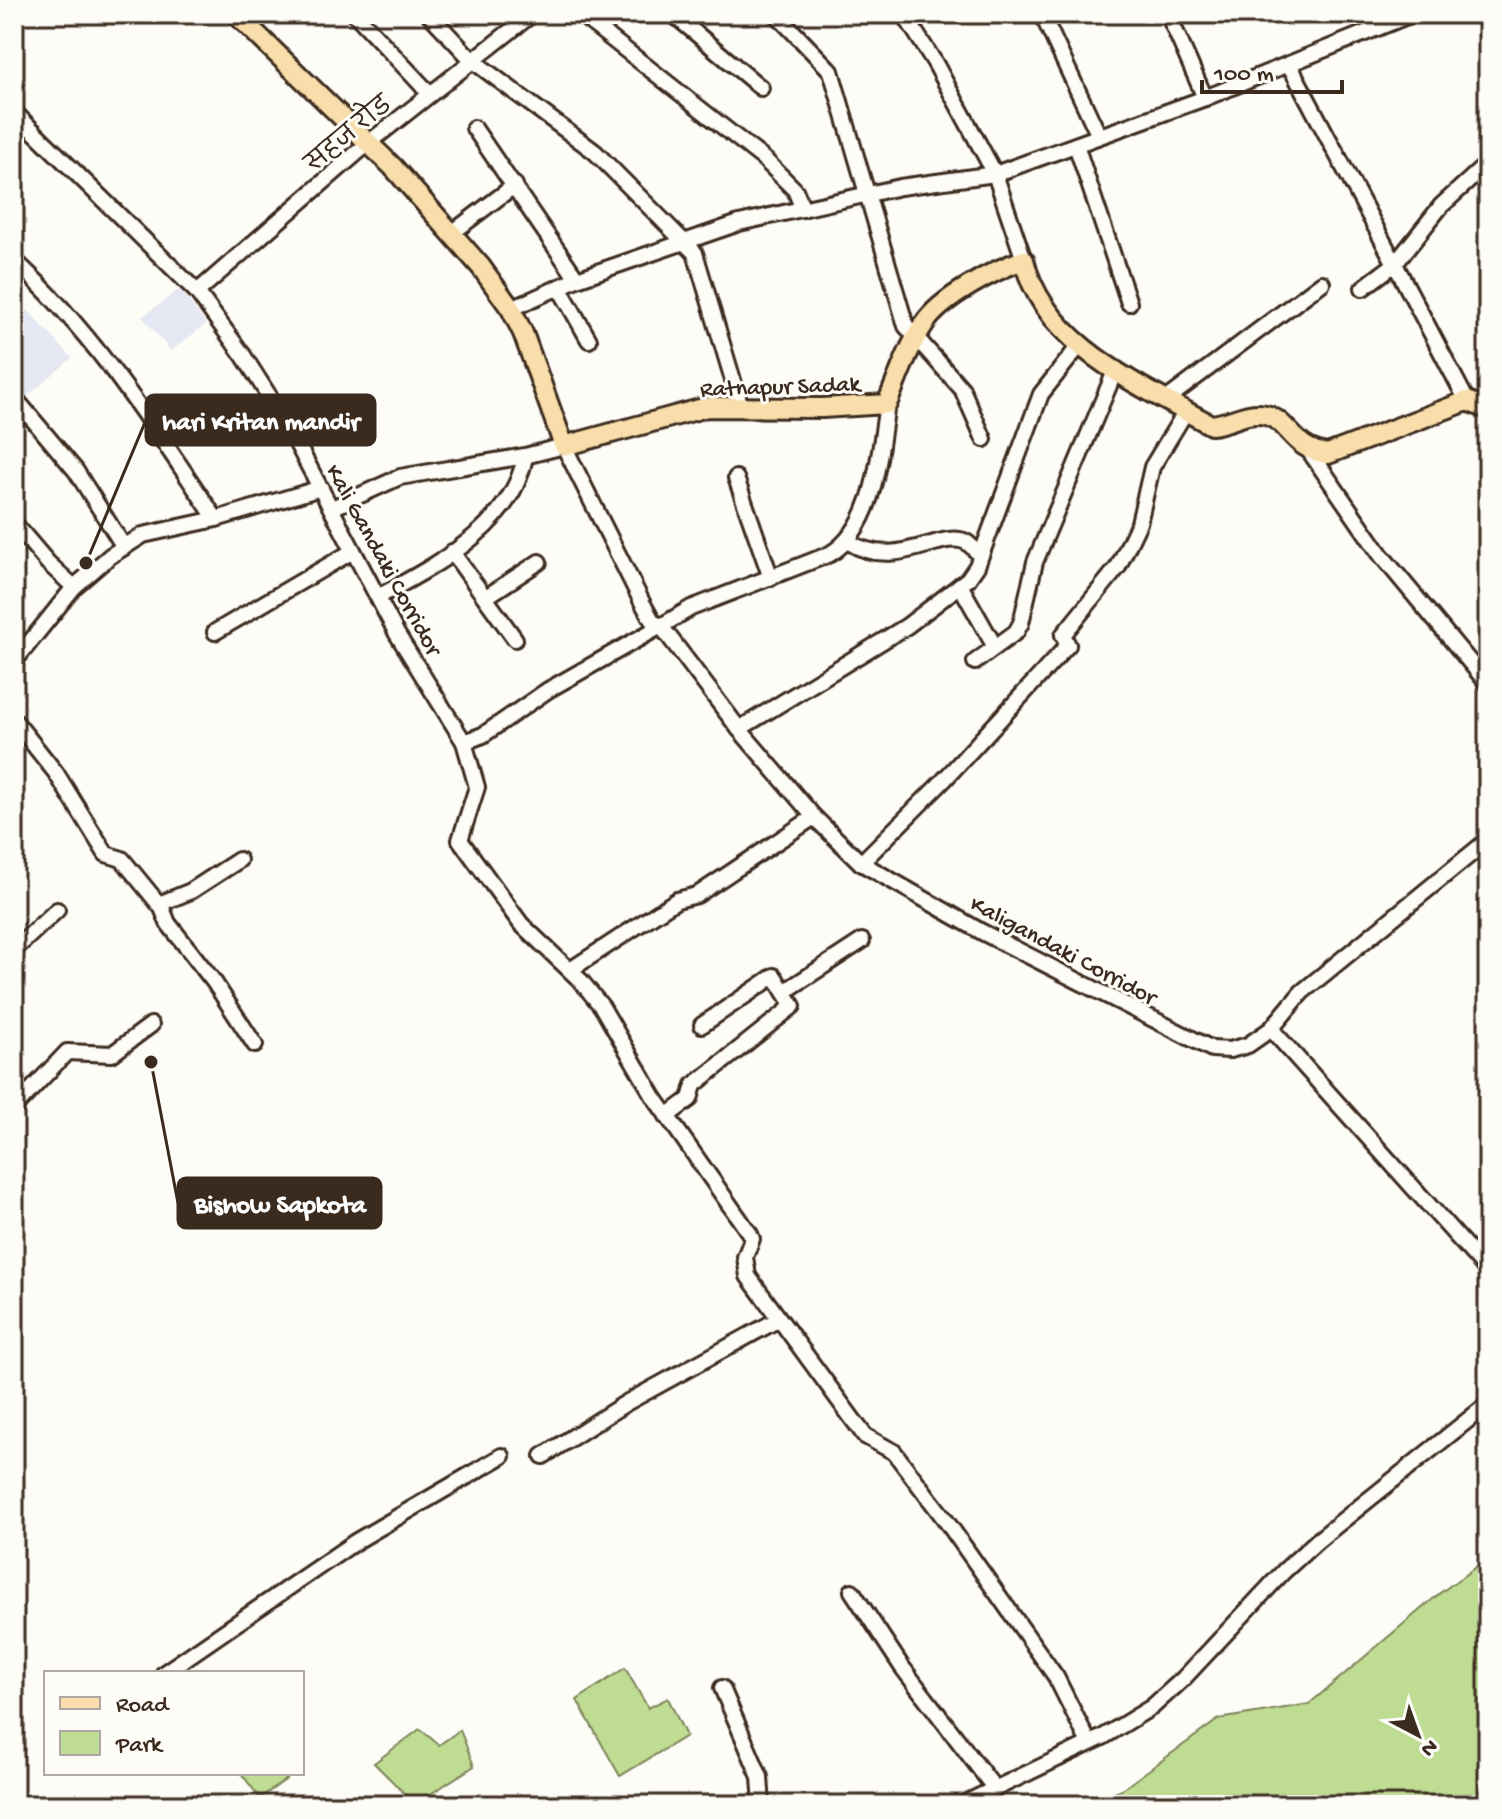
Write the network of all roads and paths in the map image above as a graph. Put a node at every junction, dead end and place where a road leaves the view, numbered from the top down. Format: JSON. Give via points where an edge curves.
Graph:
{"nodes":[{"id":1,"x":236,"y":14,"type":"edge"},
{"id":2,"x":355,"y":14,"type":"edge"},
{"id":3,"x":429,"y":14,"type":"edge"},
{"id":4,"x":580,"y":14,"type":"edge"},
{"id":5,"x":673,"y":14,"type":"edge"},
{"id":6,"x":776,"y":14,"type":"edge"},
{"id":7,"x":904,"y":14,"type":"edge"},
{"id":8,"x":1042,"y":14,"type":"edge"},
{"id":9,"x":1168,"y":14,"type":"edge"},
{"id":10,"x":1412,"y":14,"type":"edge"},
{"id":11,"x":523,"y":16,"type":"edge"},
{"id":12,"x":472,"y":60,"type":"junction"},
{"id":13,"x":1289,"y":64,"type":"junction"},
{"id":14,"x":761,"y":88,"type":"dead end"},
{"id":15,"x":430,"y":94,"type":"junction"},
{"id":16,"x":1205,"y":98,"type":"junction"},
{"id":17,"x":14,"y":112,"type":"edge"},
{"id":18,"x":474,"y":128,"type":"dead end"},
{"id":19,"x":1099,"y":136,"type":"junction"},
{"id":20,"x":366,"y":145,"type":"junction"},
{"id":21,"x":1076,"y":145,"type":"junction"},
{"id":22,"x":1488,"y":163,"type":"edge"},
{"id":23,"x":995,"y":174,"type":"junction"},
{"id":24,"x":515,"y":185,"type":"junction"},
{"id":25,"x":866,"y":196,"type":"junction"},
{"id":26,"x":803,"y":209,"type":"junction"},
{"id":27,"x":452,"y":233,"type":"junction"},
{"id":28,"x":684,"y":241,"type":"junction"},
{"id":29,"x":14,"y":260,"type":"edge"},
{"id":30,"x":1024,"y":260,"type":"junction"},
{"id":31,"x":1395,"y":264,"type":"junction"},
{"id":32,"x":577,"y":279,"type":"junction"},
{"id":33,"x":1322,"y":283,"type":"dead end"},
{"id":34,"x":559,"y":287,"type":"junction"},
{"id":35,"x":1363,"y":288,"type":"dead end"},
{"id":36,"x":197,"y":292,"type":"junction"},
{"id":37,"x":1129,"y":303,"type":"dead end"},
{"id":38,"x":511,"y":309,"type":"junction"},
{"id":39,"x":915,"y":339,"type":"junction"},
{"id":40,"x":589,"y":340,"type":"dead end"},
{"id":41,"x":1079,"y":346,"type":"junction"},
{"id":42,"x":1116,"y":369,"type":"junction"},
{"id":43,"x":14,"y":397,"type":"edge"},
{"id":44,"x":1167,"y":399,"type":"junction"},
{"id":45,"x":1467,"y":401,"type":"junction"},
{"id":46,"x":887,"y":404,"type":"junction"},
{"id":47,"x":741,"y":407,"type":"junction"},
{"id":48,"x":1488,"y":409,"type":"edge"},
{"id":49,"x":1186,"y":411,"type":"junction"},
{"id":50,"x":984,"y":439,"type":"dead end"},
{"id":51,"x":564,"y":446,"type":"junction"},
{"id":52,"x":1310,"y":452,"type":"junction"},
{"id":53,"x":525,"y":456,"type":"junction"},
{"id":54,"x":736,"y":478,"type":"dead end"},
{"id":55,"x":321,"y":488,"type":"junction"},
{"id":56,"x":332,"y":508,"type":"junction"},
{"id":57,"x":216,"y":519,"type":"junction"},
{"id":58,"x":14,"y":523,"type":"edge"},
{"id":59,"x":849,"y":542,"type":"junction"},
{"id":60,"x":124,"y":547,"type":"junction"},
{"id":61,"x":353,"y":551,"type":"junction"},
{"id":62,"x":452,"y":552,"type":"junction"},
{"id":63,"x":980,"y":555,"type":"junction"},
{"id":64,"x":539,"y":562,"type":"dead end"},
{"id":65,"x":771,"y":578,"type":"junction"},
{"id":66,"x":960,"y":585,"type":"junction"},
{"id":67,"x":74,"y":587,"type":"junction"},
{"id":68,"x":378,"y":597,"type":"junction"},
{"id":69,"x":486,"y":597,"type":"junction"},
{"id":70,"x":661,"y":626,"type":"junction"},
{"id":71,"x":215,"y":632,"type":"dead end"},
{"id":72,"x":515,"y":639,"type":"dead end"},
{"id":73,"x":20,"y":642,"type":"edge"},
{"id":74,"x":995,"y":647,"type":"junction"},
{"id":75,"x":14,"y":662,"type":"edge"},
{"id":76,"x":975,"y":662,"type":"dead end"},
{"id":77,"x":1488,"y":684,"type":"edge"},
{"id":78,"x":14,"y":720,"type":"edge"},
{"id":79,"x":739,"y":729,"type":"junction"},
{"id":80,"x":464,"y":742,"type":"junction"},
{"id":81,"x":814,"y":817,"type":"junction"},
{"id":82,"x":1488,"y":840,"type":"edge"},
{"id":83,"x":239,"y":860,"type":"dead end"},
{"id":84,"x":861,"y":863,"type":"junction"},
{"id":85,"x":159,"y":904,"type":"junction"},
{"id":86,"x":57,"y":910,"type":"dead end"},
{"id":87,"x":862,"y":941,"type":"dead end"},
{"id":88,"x":14,"y":950,"type":"edge"},
{"id":89,"x":570,"y":970,"type":"junction"},
{"id":90,"x":784,"y":992,"type":"junction"},
{"id":91,"x":151,"y":1025,"type":"dead end"},
{"id":92,"x":702,"y":1025,"type":"dead end"},
{"id":93,"x":1271,"y":1029,"type":"junction"},
{"id":94,"x":255,"y":1045,"type":"dead end"},
{"id":95,"x":14,"y":1108,"type":"edge"},
{"id":96,"x":667,"y":1116,"type":"junction"},
{"id":97,"x":1488,"y":1271,"type":"edge"},
{"id":98,"x":779,"y":1319,"type":"junction"},
{"id":99,"x":1488,"y":1404,"type":"edge"},
{"id":100,"x":502,"y":1456,"type":"dead end"},
{"id":101,"x":543,"y":1456,"type":"dead end"},
{"id":102,"x":852,"y":1591,"type":"dead end"},
{"id":103,"x":167,"y":1671,"type":"edge"},
{"id":104,"x":722,"y":1688,"type":"dead end"},
{"id":105,"x":1089,"y":1743,"type":"junction"},
{"id":106,"x":995,"y":1789,"type":"junction"},
{"id":107,"x":762,"y":1805,"type":"edge"},
{"id":108,"x":961,"y":1805,"type":"edge"}],
"edges":[{"from":1,"to":20,"type":"main road"},
{"from":2,"to":15,"type":"street"},
{"from":3,"to":12,"type":"street"},
{"from":4,"to":26,"type":"street","via":[[765,160],[795,190]]},
{"from":5,"to":14,"type":"street"},
{"from":6,"to":25,"type":"street","via":[[831,71]]},
{"from":7,"to":23,"type":"street"},
{"from":8,"to":19,"type":"street"},
{"from":9,"to":16,"type":"street"},
{"from":10,"to":13,"type":"street"},
{"from":11,"to":12,"type":"street","name":"सहज रोड"},
{"from":12,"to":15,"type":"street","name":"सहज रोड"},
{"from":12,"to":28,"type":"street","via":[[595,152]]},
{"from":13,"to":16,"type":"street"},
{"from":13,"to":31,"type":"street"},
{"from":15,"to":20,"type":"street","name":"सहज रोड"},
{"from":16,"to":19,"type":"street"},
{"from":17,"to":36,"type":"street","name":"Kali Gandaki Corridor"},
{"from":18,"to":24,"type":"street"},
{"from":19,"to":21,"type":"street"},
{"from":20,"to":27,"type":"main road"},
{"from":20,"to":36,"type":"street","name":"सहज रोड"},
{"from":21,"to":23,"type":"street"},
{"from":21,"to":37,"type":"street"},
{"from":22,"to":31,"type":"street","via":[[1441,206]]},
{"from":23,"to":25,"type":"street"},
{"from":23,"to":30,"type":"street"},
{"from":24,"to":27,"type":"street"},
{"from":24,"to":32,"type":"street"},
{"from":25,"to":26,"type":"street"},
{"from":25,"to":39,"type":"street","via":[[906,326]]},
{"from":26,"to":28,"type":"street"},
{"from":27,"to":38,"type":"main road"},
{"from":28,"to":32,"type":"street"},
{"from":28,"to":47,"type":"street","via":[[699,265]]},
{"from":29,"to":57,"type":"street","via":[[51,294],[115,371]]},
{"from":30,"to":39,"type":"main road","name":"Ratnapur Sadak","via":[[1003,267],[939,307]]},
{"from":30,"to":41,"type":"main road","via":[[1030,286]]},
{"from":31,"to":35,"type":"street"},
{"from":31,"to":45,"type":"street"},
{"from":32,"to":34,"type":"street"},
{"from":33,"to":44,"type":"street"},
{"from":34,"to":38,"type":"street"},
{"from":34,"to":40,"type":"street"},
{"from":36,"to":55,"type":"street","name":"Kali Gandaki Corridor","via":[[243,355]]},
{"from":38,"to":51,"type":"main road"},
{"from":39,"to":46,"type":"main road","name":"Ratnapur Sadak"},
{"from":39,"to":50,"type":"street","via":[[962,389]]},
{"from":41,"to":42,"type":"main road"},
{"from":41,"to":63,"type":"street","via":[[1041,394]]},
{"from":42,"to":44,"type":"main road"},
{"from":42,"to":74,"type":"street","via":[[1035,562],[1021,623]]},
{"from":43,"to":60,"type":"street","via":[[76,471]]},
{"from":44,"to":49,"type":"main road"},
{"from":45,"to":48,"type":"main road"},
{"from":45,"to":52,"type":"main road","via":[[1340,451]]},
{"from":46,"to":47,"type":"main road","name":"Ratnapur Sadak"},
{"from":46,"to":59,"type":"street","via":[[873,479]]},
{"from":47,"to":51,"type":"main road","name":"Ratnapur Sadak","via":[[707,407]]},
{"from":49,"to":52,"type":"main road","via":[[1211,425],[1266,415]]},
{"from":49,"to":84,"type":"street","via":[[1152,467],[1139,523],[1118,567],[1063,635],[1068,645]]},
{"from":51,"to":53,"type":"street"},
{"from":51,"to":70,"type":"street","name":"Kaligandaki Corridor","via":[[642,602]]},
{"from":52,"to":77,"type":"street","via":[[1381,555]]},
{"from":53,"to":56,"type":"street","via":[[400,477]]},
{"from":53,"to":62,"type":"street","via":[[514,487],[496,512]]},
{"from":54,"to":65,"type":"street"},
{"from":55,"to":56,"type":"street","name":"Kali Gandaki Corridor"},
{"from":55,"to":57,"type":"street"},
{"from":56,"to":61,"type":"street","name":"Kali Gandaki Corridor"},
{"from":57,"to":60,"type":"street","via":[[143,535]]},
{"from":58,"to":67,"type":"street"},
{"from":59,"to":63,"type":"street","via":[[883,554],[955,540],[965,541]]},
{"from":59,"to":65,"type":"street"},
{"from":60,"to":67,"type":"street"},
{"from":61,"to":68,"type":"street","name":"Kali Gandaki Corridor"},
{"from":61,"to":71,"type":"street"},
{"from":62,"to":68,"type":"street"},
{"from":62,"to":69,"type":"street"},
{"from":63,"to":66,"type":"street"},
{"from":64,"to":69,"type":"street"},
{"from":65,"to":70,"type":"street","via":[[691,608]]},
{"from":66,"to":74,"type":"street"},
{"from":66,"to":79,"type":"street","via":[[907,626]]},
{"from":67,"to":73,"type":"street"},
{"from":68,"to":80,"type":"street","name":"Kali Gandaki Corridor"},
{"from":69,"to":72,"type":"street"},
{"from":70,"to":79,"type":"street","name":"Kaligandaki Corridor"},
{"from":70,"to":80,"type":"street"},
{"from":73,"to":75,"type":"street"},
{"from":74,"to":76,"type":"street"},
{"from":78,"to":85,"type":"street","via":[[56,773],[106,854],[122,859]]},
{"from":79,"to":81,"type":"street","name":"Kaligandaki Corridor"},
{"from":80,"to":89,"type":"street","name":"Kali Gandaki Corridor","via":[[477,787],[460,840],[521,924]]},
{"from":81,"to":84,"type":"street","name":"Kaligandaki Corridor"},
{"from":81,"to":89,"type":"street"},
{"from":82,"to":93,"type":"street","name":"Kaligandaki Corridor","via":[[1335,963]]},
{"from":83,"to":85,"type":"street","via":[[191,891]]},
{"from":84,"to":93,"type":"street","name":"Kaligandaki Corridor","via":[[1198,1045],[1230,1050]]},
{"from":85,"to":94,"type":"street"},
{"from":86,"to":88,"type":"street"},
{"from":87,"to":90,"type":"street"},
{"from":89,"to":96,"type":"street","via":[[602,1007]]},
{"from":90,"to":92,"type":"street","via":[[774,976]]},
{"from":90,"to":96,"type":"street","via":[[793,1006],[694,1085],[690,1099]]},
{"from":91,"to":95,"type":"street","via":[[112,1054],[67,1052]]},
{"from":93,"to":97,"type":"street"},
{"from":96,"to":98,"type":"street","via":[[750,1234],[748,1276]]},
{"from":98,"to":101,"type":"street","via":[[626,1403]]},
{"from":98,"to":105,"type":"street","via":[[865,1436],[894,1452],[944,1518],[1056,1677]]},
{"from":99,"to":105,"type":"street","via":[[1306,1551],[1166,1695]]},
{"from":100,"to":103,"type":"street","via":[[355,1542]]},
{"from":102,"to":106,"type":"street"},
{"from":104,"to":107,"type":"street","via":[[760,1777]]},
{"from":105,"to":106,"type":"street"},
{"from":106,"to":108,"type":"street"}]}
